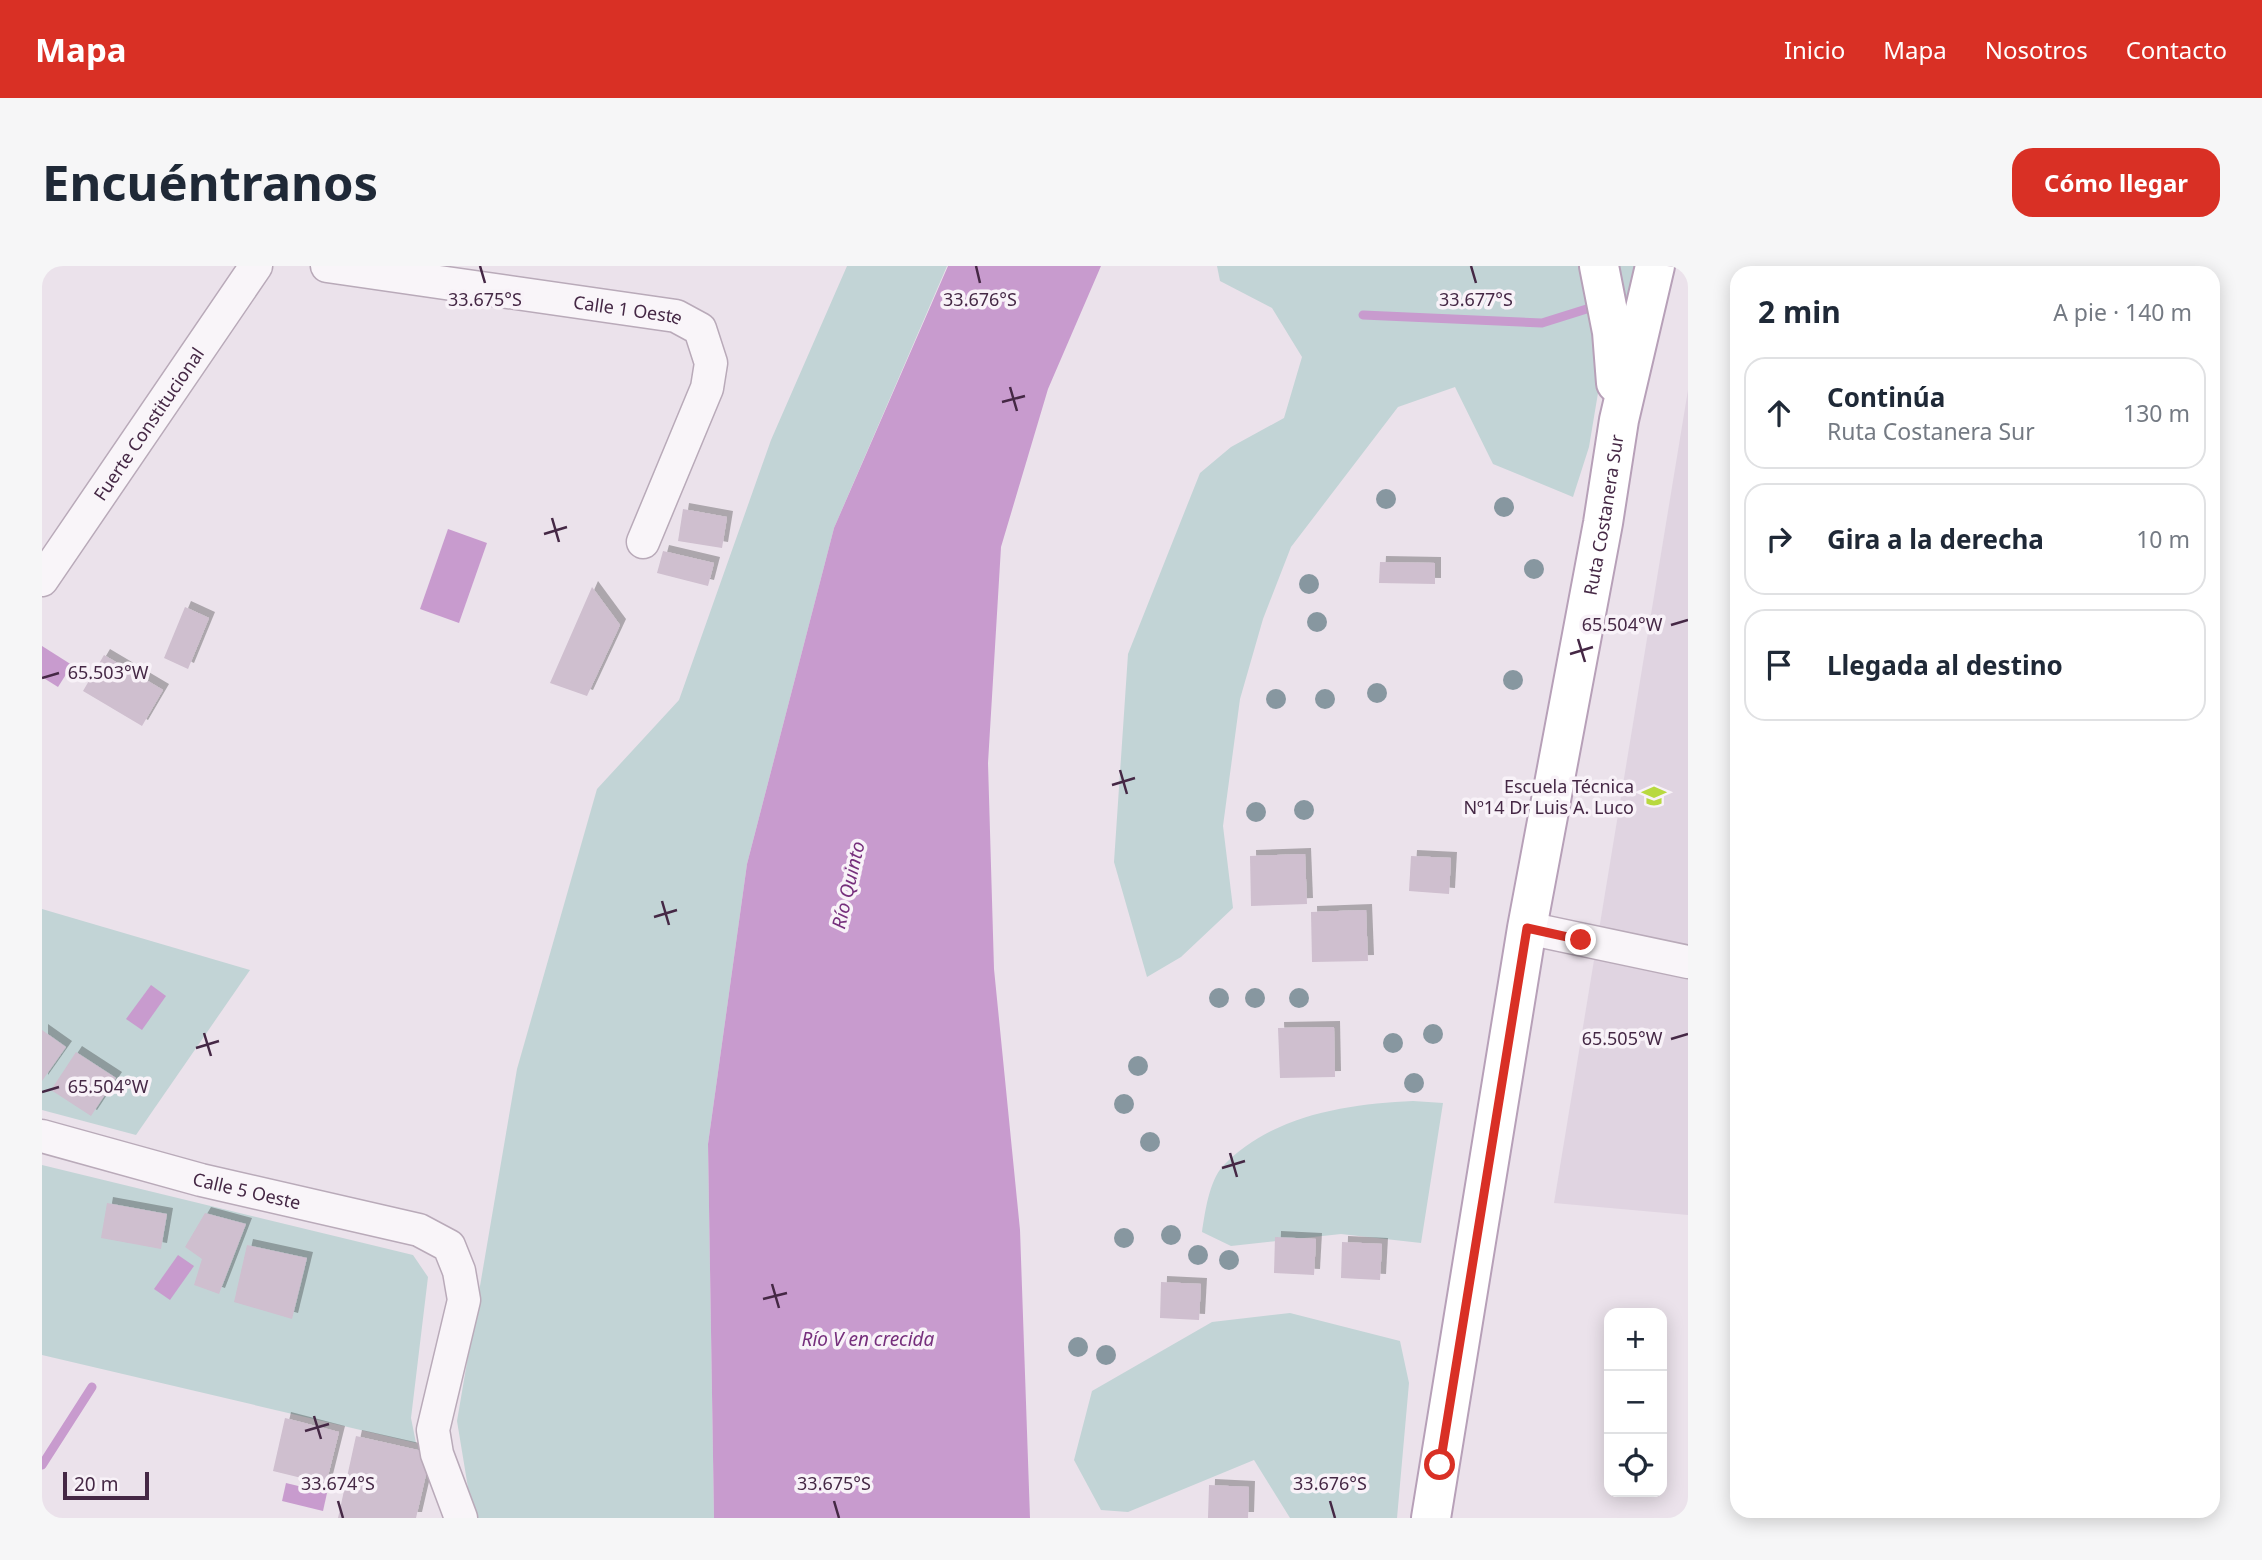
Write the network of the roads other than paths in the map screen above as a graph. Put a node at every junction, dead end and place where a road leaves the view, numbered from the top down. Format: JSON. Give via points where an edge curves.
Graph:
{"nodes":[{"id":1,"x":256,"y":266,"type":"edge"},
{"id":2,"x":327,"y":266,"type":"edge"},
{"id":3,"x":1599,"y":266,"type":"edge"},
{"id":4,"x":1655,"y":266,"type":"edge"},
{"id":5,"x":1619,"y":420,"type":"junction"},
{"id":6,"x":643,"y":542,"type":"dead end"},
{"id":7,"x":42,"y":580,"type":"edge"},
{"id":8,"x":1527,"y":928,"type":"junction"},
{"id":9,"x":1688,"y":962,"type":"edge"},
{"id":10,"x":42,"y":1136,"type":"edge"},
{"id":11,"x":461,"y":1518,"type":"edge"},
{"id":12,"x":1431,"y":1518,"type":"edge"}],
"edges":[{"from":1,"to":7,"type":"street","name":"Fuerte Constitucional"},
{"from":2,"to":6,"type":"street","name":"Calle 1 Oeste","via":[[676,316],[700,329],[711,363],[707,388]]},
{"from":3,"to":5,"type":"main road","name":"Ruta Costanera Sur","via":[[1612,332]]},
{"from":4,"to":5,"type":"main road","name":"Ruta Costanera Sur"},
{"from":5,"to":8,"type":"main road","name":"Ruta Costanera Sur","via":[[1604,523]]},
{"from":8,"to":9,"type":"street"},
{"from":8,"to":12,"type":"main road","name":"Ruta Costanera Sur"},
{"from":10,"to":11,"type":"street","name":"Calle 5 Oeste","via":[[201,1180],[419,1230],[449,1246],[464,1300],[433,1430]]}]}
